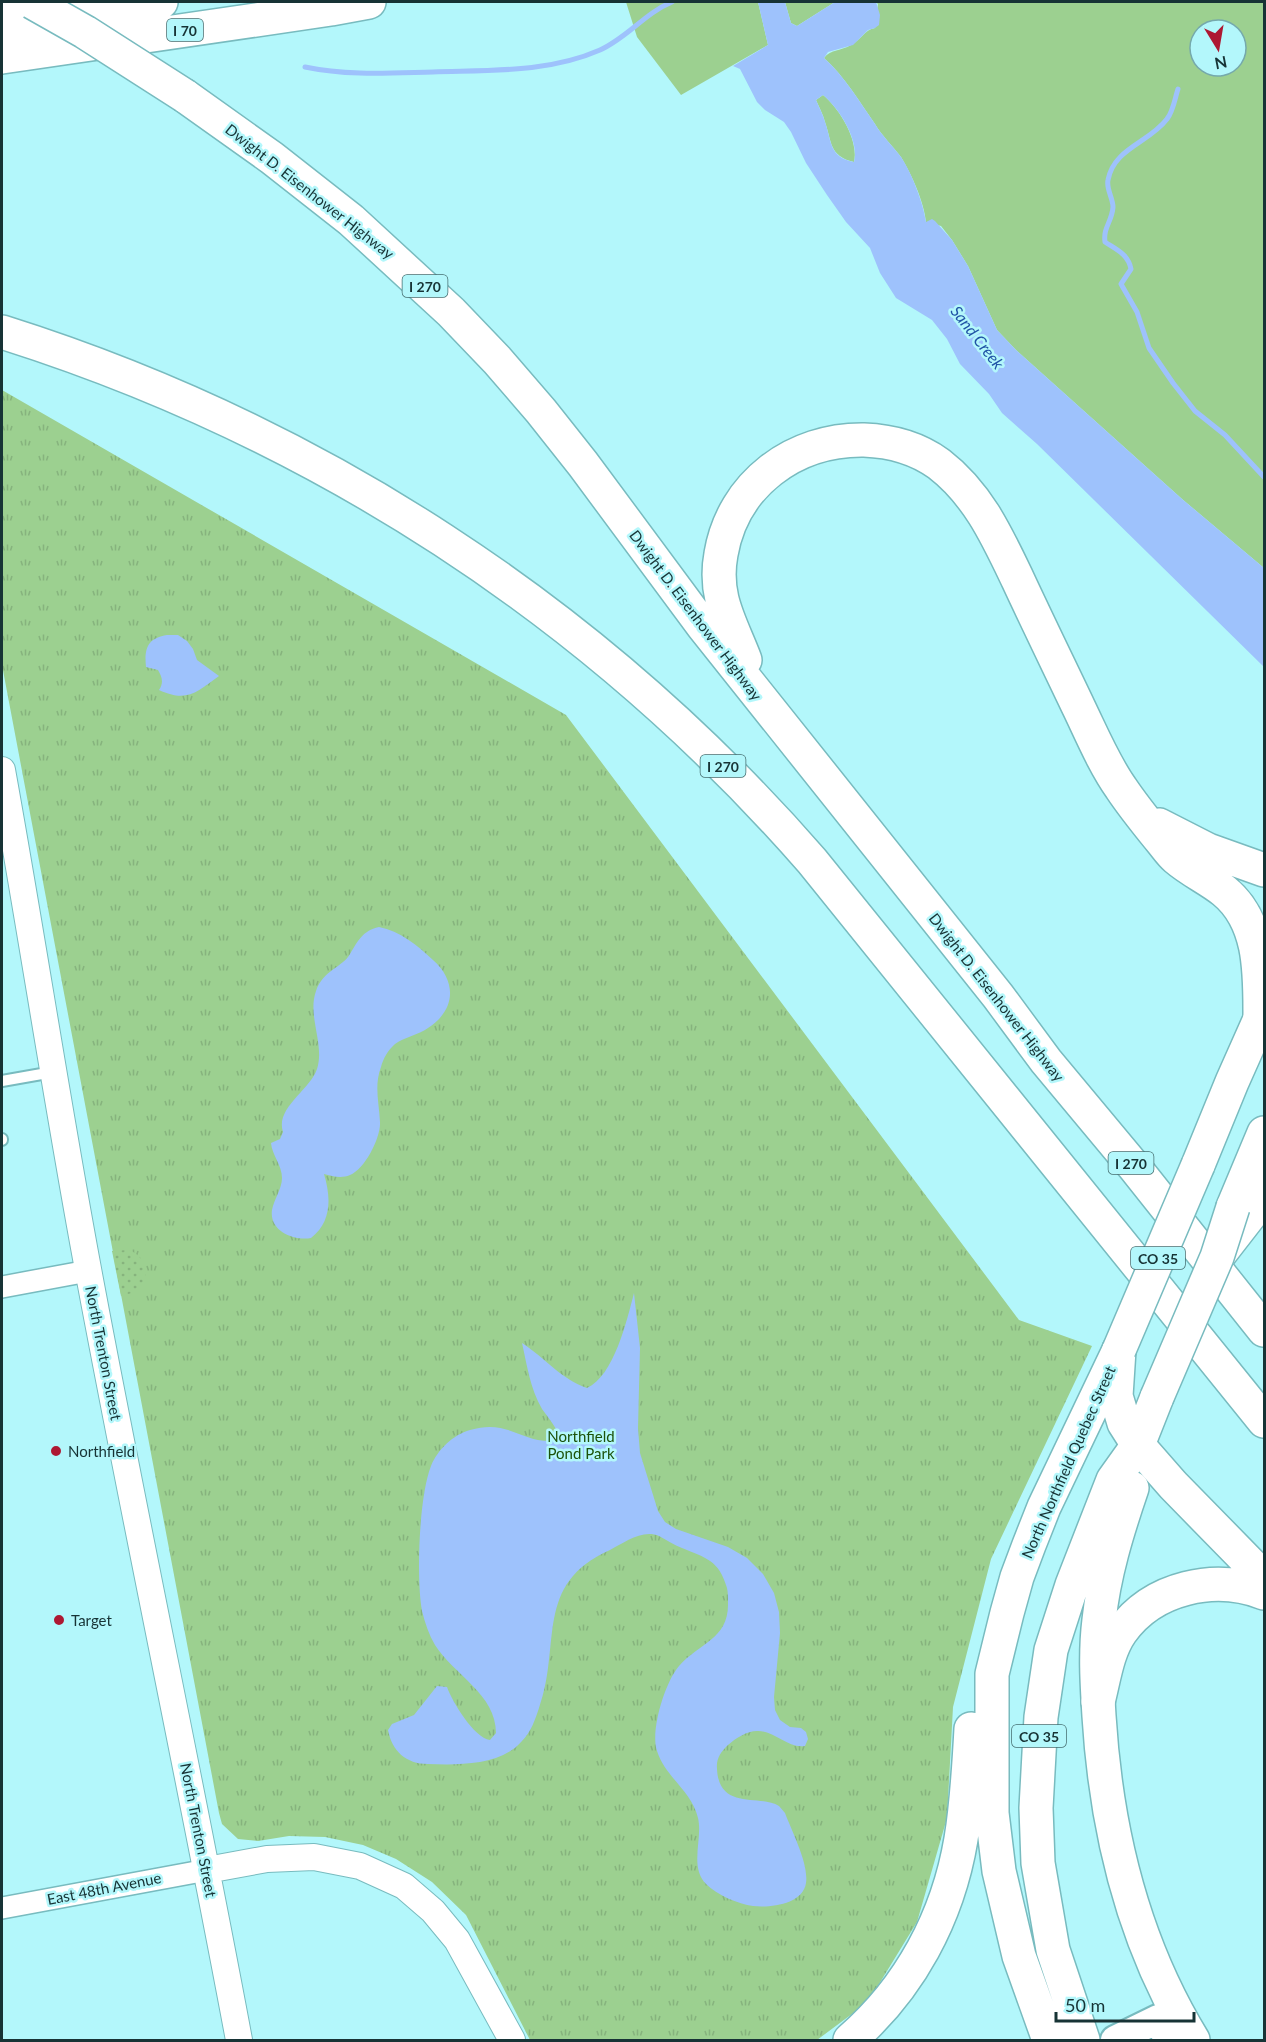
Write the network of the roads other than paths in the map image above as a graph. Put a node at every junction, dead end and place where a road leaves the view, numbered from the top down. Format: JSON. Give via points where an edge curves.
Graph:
{"nodes":[{"id":1,"x":32,"y":2,"type":"edge"},
{"id":2,"x":161,"y":2,"type":"edge"},
{"id":3,"x":369,"y":2,"type":"edge"},
{"id":4,"x":2,"y":26,"type":"edge"},
{"id":5,"x":2,"y":57,"type":"edge"},
{"id":6,"x":2,"y":332,"type":"edge"},
{"id":7,"x":760,"y":698,"type":"junction"},
{"id":8,"x":2,"y":770,"type":"edge"},
{"id":9,"x":1141,"y":816,"type":"junction"},
{"id":10,"x":1264,"y":870,"type":"edge"},
{"id":11,"x":1262,"y":1014,"type":"edge"},
{"id":12,"x":54,"y":1072,"type":"junction"},
{"id":13,"x":2,"y":1081,"type":"edge"},
{"id":14,"x":1264,"y":1133,"type":"edge"},
{"id":15,"x":1264,"y":1185,"type":"edge"},
{"id":16,"x":1239,"y":1215,"type":"junction"},
{"id":17,"x":88,"y":1271,"type":"junction"},
{"id":18,"x":2,"y":1287,"type":"edge"},
{"id":19,"x":1264,"y":1329,"type":"edge"},
{"id":20,"x":1119,"y":1350,"type":"junction"},
{"id":21,"x":1264,"y":1421,"type":"edge"},
{"id":22,"x":1138,"y":1445,"type":"junction"},
{"id":23,"x":1264,"y":1578,"type":"edge"},
{"id":24,"x":1264,"y":1593,"type":"edge"},
{"id":25,"x":992,"y":1674,"type":"junction"},
{"id":26,"x":1098,"y":1702,"type":"junction"},
{"id":27,"x":207,"y":1870,"type":"junction"},
{"id":28,"x":2,"y":1908,"type":"edge"},
{"id":29,"x":1179,"y":2033,"type":"edge"},
{"id":30,"x":1121,"y":2038,"type":"edge"},
{"id":31,"x":239,"y":2040,"type":"edge"},
{"id":32,"x":512,"y":2040,"type":"edge"},
{"id":33,"x":850,"y":2040,"type":"edge"},
{"id":34,"x":1049,"y":2040,"type":"edge"},
{"id":35,"x":1083,"y":2040,"type":"edge"}],
"edges":[{"from":1,"to":7,"type":"main road","name":"Dwight D. Eisenhower Highway","number":"I 270","bridge":true,"via":[[185,96],[272,158],[401,264],[482,344],[541,411]]},
{"from":2,"to":4,"type":"main road"},
{"from":3,"to":5,"type":"main road","number":"I 70"},
{"from":6,"to":21,"type":"main road","number":"I 270","via":[[162,390],[341,478],[478,562],[623,674],[725,767],[812,861]]},
{"from":7,"to":9,"type":"main road","via":[[720,593],[720,556],[740,507],[762,477],[794,454],[831,442],[876,440],[897,444],[937,462],[980,506],[1097,744]]},
{"from":7,"to":19,"type":"main road","name":"Dwight D. Eisenhower Highway","number":"I 270","via":[[1046,1061]]},
{"from":8,"to":12,"type":"street","name":"North Trenton Street"},
{"from":9,"to":10,"type":"main road","via":[[1208,850]]},
{"from":9,"to":11,"type":"main road","via":[[1174,857],[1225,891],[1246,919],[1257,949]]},
{"from":11,"to":20,"type":"main road","name":"North Northfield Quebec Street","number":"CO 35","bridge":true},
{"from":12,"to":13,"type":"lane"},
{"from":12,"to":17,"type":"street","name":"North Trenton Street"},
{"from":14,"to":16,"type":"main road","number":"CO 35"},
{"from":15,"to":16,"type":"main road","via":[[1253,1211]]},
{"from":16,"to":22,"type":"main road","number":"CO 35","bridge":true,"via":[[1217,1257]]},
{"from":17,"to":18,"type":"street"},
{"from":17,"to":27,"type":"street","name":"North Trenton Street"},
{"from":20,"to":22,"type":"main road","via":[[1116,1395],[1124,1423]]},
{"from":20,"to":25,"type":"main road","name":"North Northfield Quebec Street","number":"CO 35","via":[[1029,1545],[1006,1613]]},
{"from":22,"to":23,"type":"main road"},
{"from":22,"to":26,"type":"main road","via":[[1132,1487],[1111,1552],[1102,1598],[1096,1651]]},
{"from":22,"to":35,"type":"main road","number":"CO 35","via":[[1113,1480],[1069,1594],[1052,1650],[1039,1736],[1036,1840],[1042,1891],[1053,1950]]},
{"from":24,"to":26,"type":"main road","via":[[1240,1585],[1217,1584],[1183,1589],[1153,1601],[1121,1632],[1113,1646]]},
{"from":25,"to":33,"type":"main road","via":[[972,1725],[961,1841],[938,1919],[908,1976],[886,2006]]},
{"from":25,"to":34,"type":"main road","name":"North Northfield Quebec Street","number":"CO 35","via":[[992,1813],[999,1871],[1019,1956]]},
{"from":26,"to":29,"type":"main road","via":[[1107,1795],[1120,1861]]},
{"from":27,"to":28,"type":"street","name":"East 48th Avenue"},
{"from":27,"to":31,"type":"street","name":"North Trenton Street"},
{"from":27,"to":32,"type":"street","via":[[267,1859],[314,1857],[360,1866],[404,1886],[433,1911],[457,1940]]},
{"from":29,"to":30,"type":"main road","via":[[1158,2019]]}]}
